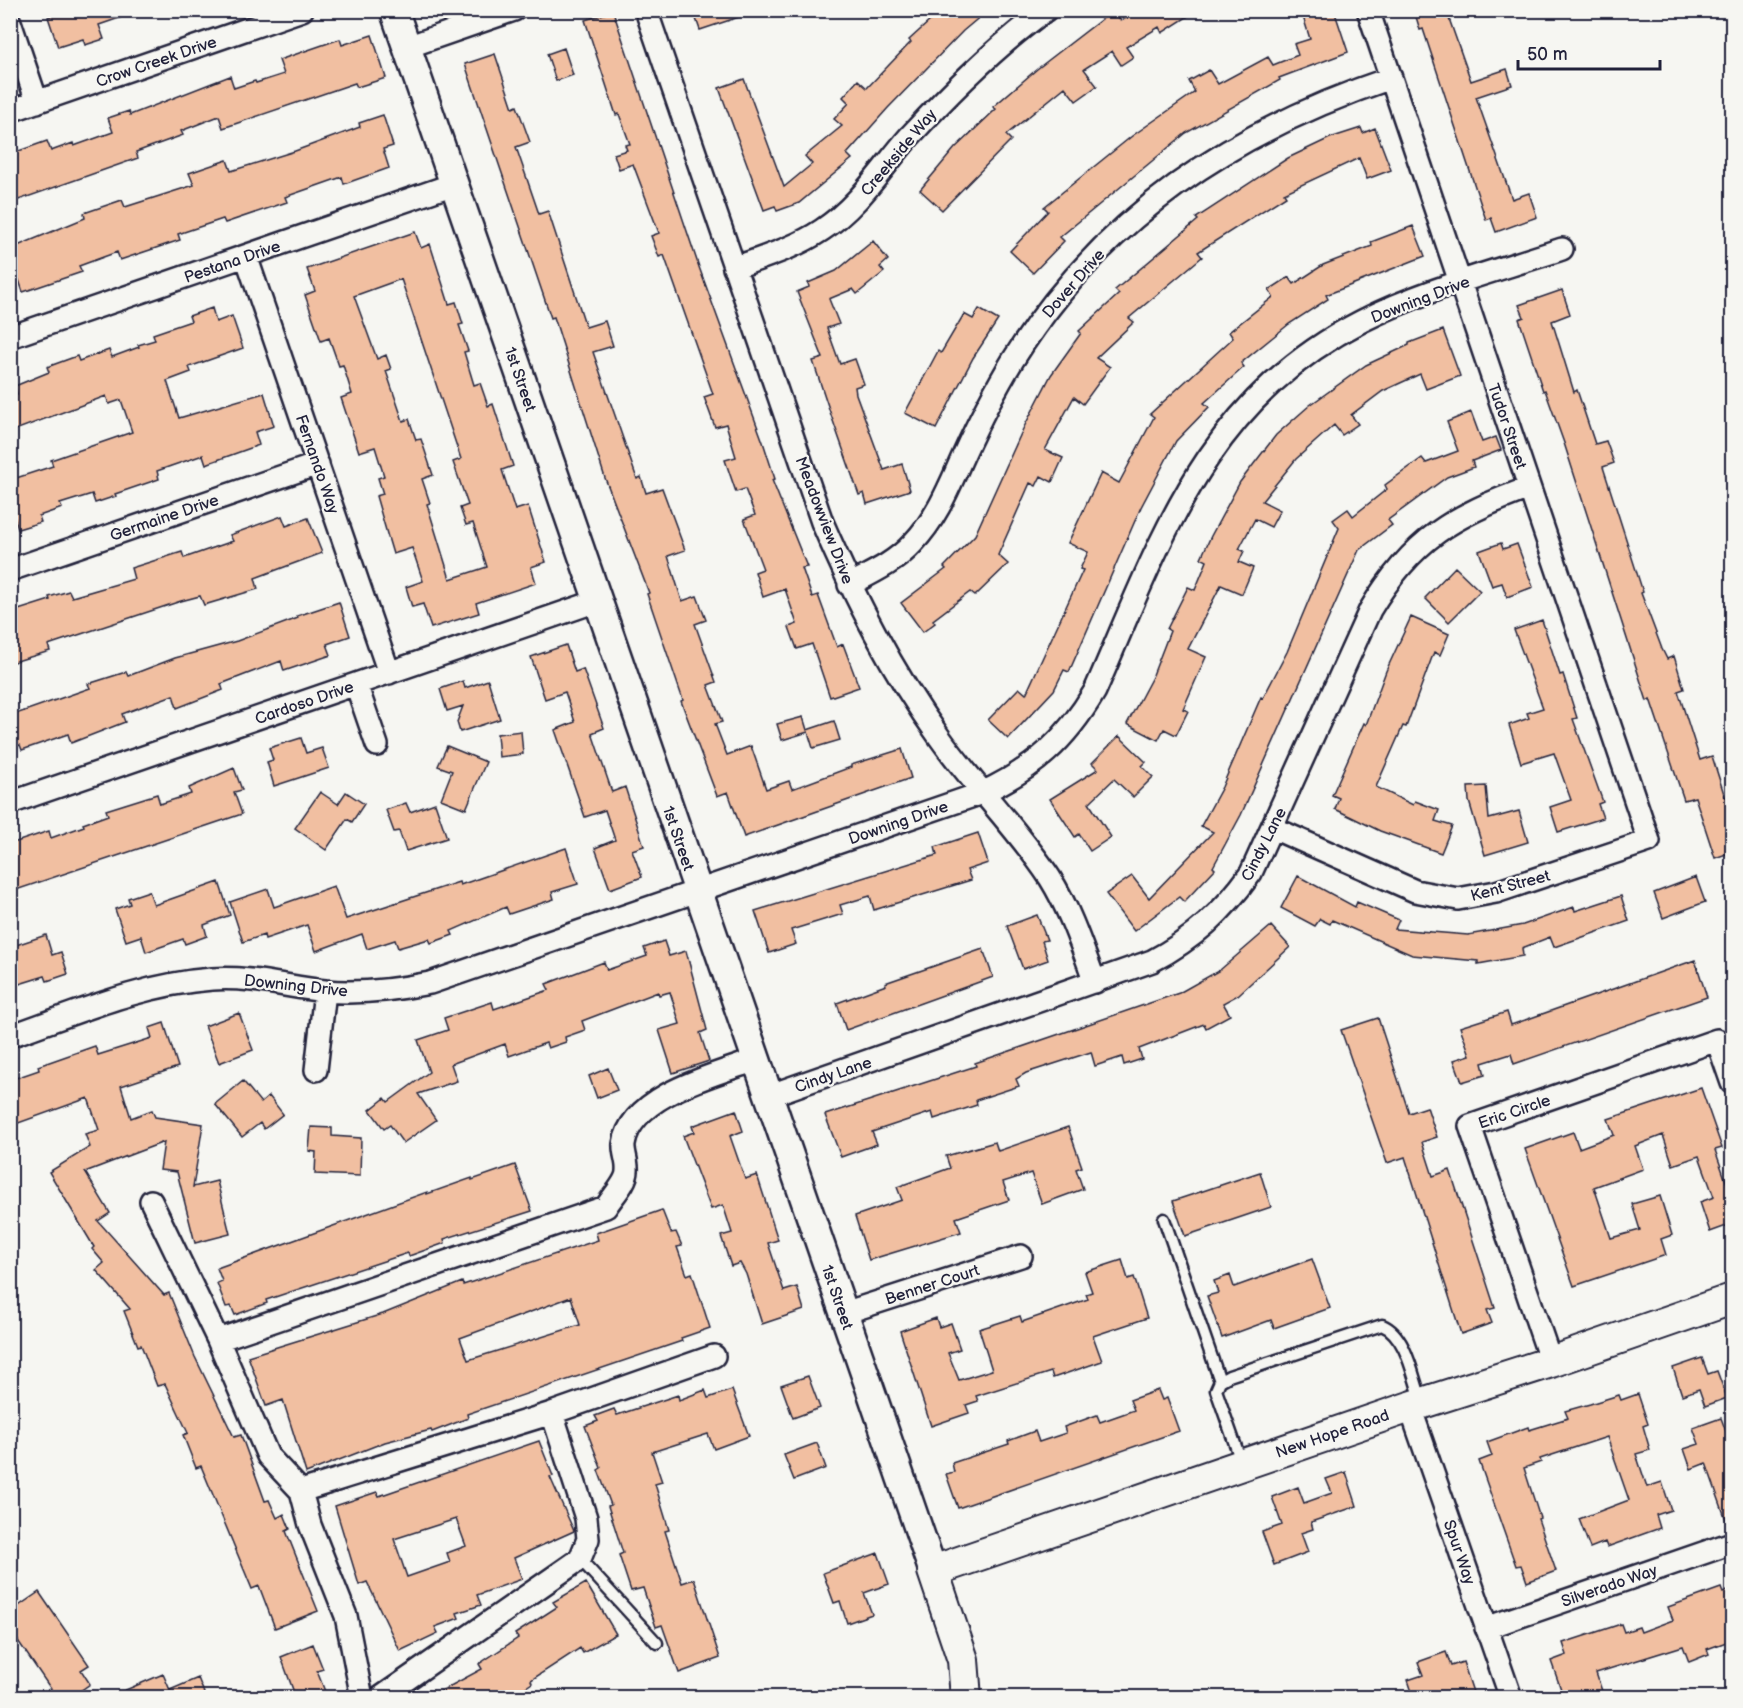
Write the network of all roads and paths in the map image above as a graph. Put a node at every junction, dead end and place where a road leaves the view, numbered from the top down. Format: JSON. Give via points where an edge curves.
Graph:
{"nodes":[{"id":1,"x":302,"y":10,"type":"edge"},
{"id":2,"x":394,"y":10,"type":"edge"},
{"id":3,"x":514,"y":10,"type":"edge"},
{"id":4,"x":646,"y":10,"type":"edge"},
{"id":5,"x":1047,"y":10,"type":"edge"},
{"id":6,"x":1368,"y":10,"type":"edge"},
{"id":7,"x":10,"y":22,"type":"edge"},
{"id":8,"x":407,"y":48,"type":"junction"},
{"id":9,"x":1390,"y":78,"type":"junction"},
{"id":10,"x":37,"y":102,"type":"junction"},
{"id":11,"x":10,"y":111,"type":"edge"},
{"id":12,"x":454,"y":184,"type":"junction"},
{"id":13,"x":1562,"y":249,"type":"dead end"},
{"id":14,"x":246,"y":256,"type":"junction"},
{"id":15,"x":734,"y":268,"type":"junction"},
{"id":16,"x":1460,"y":283,"type":"junction"},
{"id":17,"x":10,"y":337,"type":"edge"},
{"id":18,"x":318,"y":464,"type":"junction"},
{"id":19,"x":1529,"y":488,"type":"junction"},
{"id":20,"x":10,"y":570,"type":"edge"},
{"id":21,"x":849,"y":585,"type":"junction"},
{"id":22,"x":597,"y":601,"type":"junction"},
{"id":23,"x":389,"y":673,"type":"junction"},
{"id":24,"x":356,"y":684,"type":"junction"},
{"id":25,"x":377,"y":745,"type":"dead end"},
{"id":26,"x":982,"y":793,"type":"junction"},
{"id":27,"x":10,"y":803,"type":"edge"},
{"id":28,"x":1273,"y":828,"type":"junction"},
{"id":29,"x":1649,"y":841,"type":"joint"},
{"id":30,"x":698,"y":891,"type":"junction"},
{"id":31,"x":1095,"y":982,"type":"junction"},
{"id":32,"x":325,"y":991,"type":"junction"},
{"id":33,"x":10,"y":1036,"type":"edge"},
{"id":34,"x":756,"y":1060,"type":"junction"},
{"id":35,"x":316,"y":1070,"type":"dead end"},
{"id":36,"x":1732,"y":1083,"type":"edge"},
{"id":37,"x":768,"y":1096,"type":"junction"},
{"id":38,"x":151,"y":1201,"type":"dead end"},
{"id":39,"x":1164,"y":1219,"type":"dead end"},
{"id":40,"x":1022,"y":1256,"type":"dead end"},
{"id":41,"x":1731,"y":1305,"type":"edge"},
{"id":42,"x":844,"y":1313,"type":"junction"},
{"id":43,"x":218,"y":1340,"type":"junction"},
{"id":44,"x":714,"y":1356,"type":"dead end"},
{"id":45,"x":1551,"y":1362,"type":"junction"},
{"id":46,"x":1220,"y":1381,"type":"junction"},
{"id":47,"x":1416,"y":1405,"type":"junction"},
{"id":48,"x":552,"y":1413,"type":"junction"},
{"id":49,"x":1242,"y":1464,"type":"junction"},
{"id":50,"x":301,"y":1491,"type":"junction"},
{"id":51,"x":1732,"y":1543,"type":"edge"},
{"id":52,"x":580,"y":1559,"type":"junction"},
{"id":53,"x":933,"y":1571,"type":"junction"},
{"id":54,"x":1486,"y":1628,"type":"junction"},
{"id":55,"x":657,"y":1642,"type":"dead end"},
{"id":56,"x":362,"y":1698,"type":"edge"},
{"id":57,"x":380,"y":1698,"type":"edge"},
{"id":58,"x":966,"y":1698,"type":"edge"},
{"id":59,"x":1511,"y":1698,"type":"edge"}],
"edges":[{"from":1,"to":10,"type":"street","name":"Crow Creek Drive"},
{"from":2,"to":8,"type":"street","name":"1st Street"},
{"from":3,"to":8,"type":"street"},
{"from":4,"to":15,"type":"street","name":"Meadowview Drive"},
{"from":5,"to":15,"type":"street","name":"Creekside Way","via":[[946,97],[850,208],[793,247]]},
{"from":6,"to":9,"type":"street","name":"Tudor Street"},
{"from":7,"to":10,"type":"street"},
{"from":8,"to":12,"type":"street","name":"1st Street"},
{"from":9,"to":16,"type":"street","name":"Tudor Street"},
{"from":9,"to":21,"type":"street","name":"Dover Drive","via":[[1292,115],[1241,141],[1157,199],[1114,236],[1046,312],[1013,359],[926,527],[887,565]]},
{"from":10,"to":11,"type":"street","name":"Crow Creek Drive"},
{"from":12,"to":14,"type":"street","name":"Pestana Drive"},
{"from":12,"to":22,"type":"street","name":"1st Street"},
{"from":13,"to":16,"type":"street","name":"Downing Drive"},
{"from":14,"to":17,"type":"street","name":"Pestana Drive"},
{"from":14,"to":18,"type":"street","name":"Fernando Way"},
{"from":15,"to":21,"type":"street","name":"Meadowview Drive","via":[[822,522]]},
{"from":16,"to":19,"type":"street","name":"Tudor Street"},
{"from":16,"to":26,"type":"street","name":"Downing Drive","via":[[1361,322],[1316,349],[1252,403],[1222,437],[1173,513],[1095,691],[1080,716],[1040,759]]},
{"from":18,"to":20,"type":"street","name":"Germaine Drive"},
{"from":18,"to":23,"type":"street","name":"Fernando Way"},
{"from":19,"to":28,"type":"street","name":"Cindy Lane","via":[[1452,521],[1424,542],[1384,586]]},
{"from":19,"to":29,"type":"street","name":"Tudor Street"},
{"from":21,"to":26,"type":"street","name":"Meadowview Drive","via":[[903,684]]},
{"from":22,"to":23,"type":"street","name":"Cardoso Drive"},
{"from":22,"to":30,"type":"street","name":"1st Street"},
{"from":23,"to":24,"type":"street","name":"Cardoso Drive"},
{"from":24,"to":25,"type":"street"},
{"from":24,"to":27,"type":"street","name":"Cardoso Drive"},
{"from":26,"to":30,"type":"street","name":"Downing Drive"},
{"from":26,"to":31,"type":"street","name":"Meadowview Drive","via":[[1051,880],[1071,918]]},
{"from":28,"to":29,"type":"street","name":"Kent Street","via":[[1415,891],[1458,899],[1496,892]]},
{"from":28,"to":31,"type":"street","name":"Cindy Lane","via":[[1251,873],[1207,926],[1152,961]]},
{"from":30,"to":32,"type":"street","name":"Downing Drive","via":[[430,982],[395,990]]},
{"from":30,"to":34,"type":"street","name":"1st Street"},
{"from":31,"to":37,"type":"street","name":"Cindy Lane"},
{"from":32,"to":33,"type":"street","name":"Downing Drive","via":[[251,979],[176,983],[140,991]]},
{"from":32,"to":35,"type":"street"},
{"from":34,"to":37,"type":"street","name":"1st Street"},
{"from":34,"to":43,"type":"street","via":[[680,1088],[652,1104],[632,1123],[624,1144],[627,1174],[606,1207]]},
{"from":36,"to":45,"type":"street","name":"Eric Circle","via":[[1717,1040],[1470,1126]]},
{"from":37,"to":42,"type":"street","name":"1st Street"},
{"from":38,"to":43,"type":"street"},
{"from":39,"to":46,"type":"lane"},
{"from":40,"to":42,"type":"street","name":"Benner Court"},
{"from":41,"to":45,"type":"main road","name":"New Hope Road"},
{"from":42,"to":53,"type":"street","name":"1st Street"},
{"from":43,"to":50,"type":"street","via":[[268,1456]]},
{"from":44,"to":48,"type":"street"},
{"from":45,"to":47,"type":"main road","name":"New Hope Road"},
{"from":46,"to":47,"type":"lane","via":[[1382,1324],[1399,1338]]},
{"from":46,"to":49,"type":"lane","via":[[1218,1399]]},
{"from":47,"to":49,"type":"main road","name":"New Hope Road"},
{"from":47,"to":54,"type":"street","name":"Spur Way"},
{"from":48,"to":50,"type":"street"},
{"from":48,"to":52,"type":"street","via":[[586,1518],[588,1539]]},
{"from":49,"to":53,"type":"main road","name":"New Hope Road"},
{"from":50,"to":56,"type":"street","via":[[310,1525],[346,1616]]},
{"from":51,"to":54,"type":"street","name":"Silverado Way"},
{"from":52,"to":55,"type":"lane"},
{"from":52,"to":57,"type":"street"},
{"from":53,"to":58,"type":"main road","name":"1st Street","via":[[964,1666]]},
{"from":54,"to":59,"type":"street","name":"Spur Way"}]}
